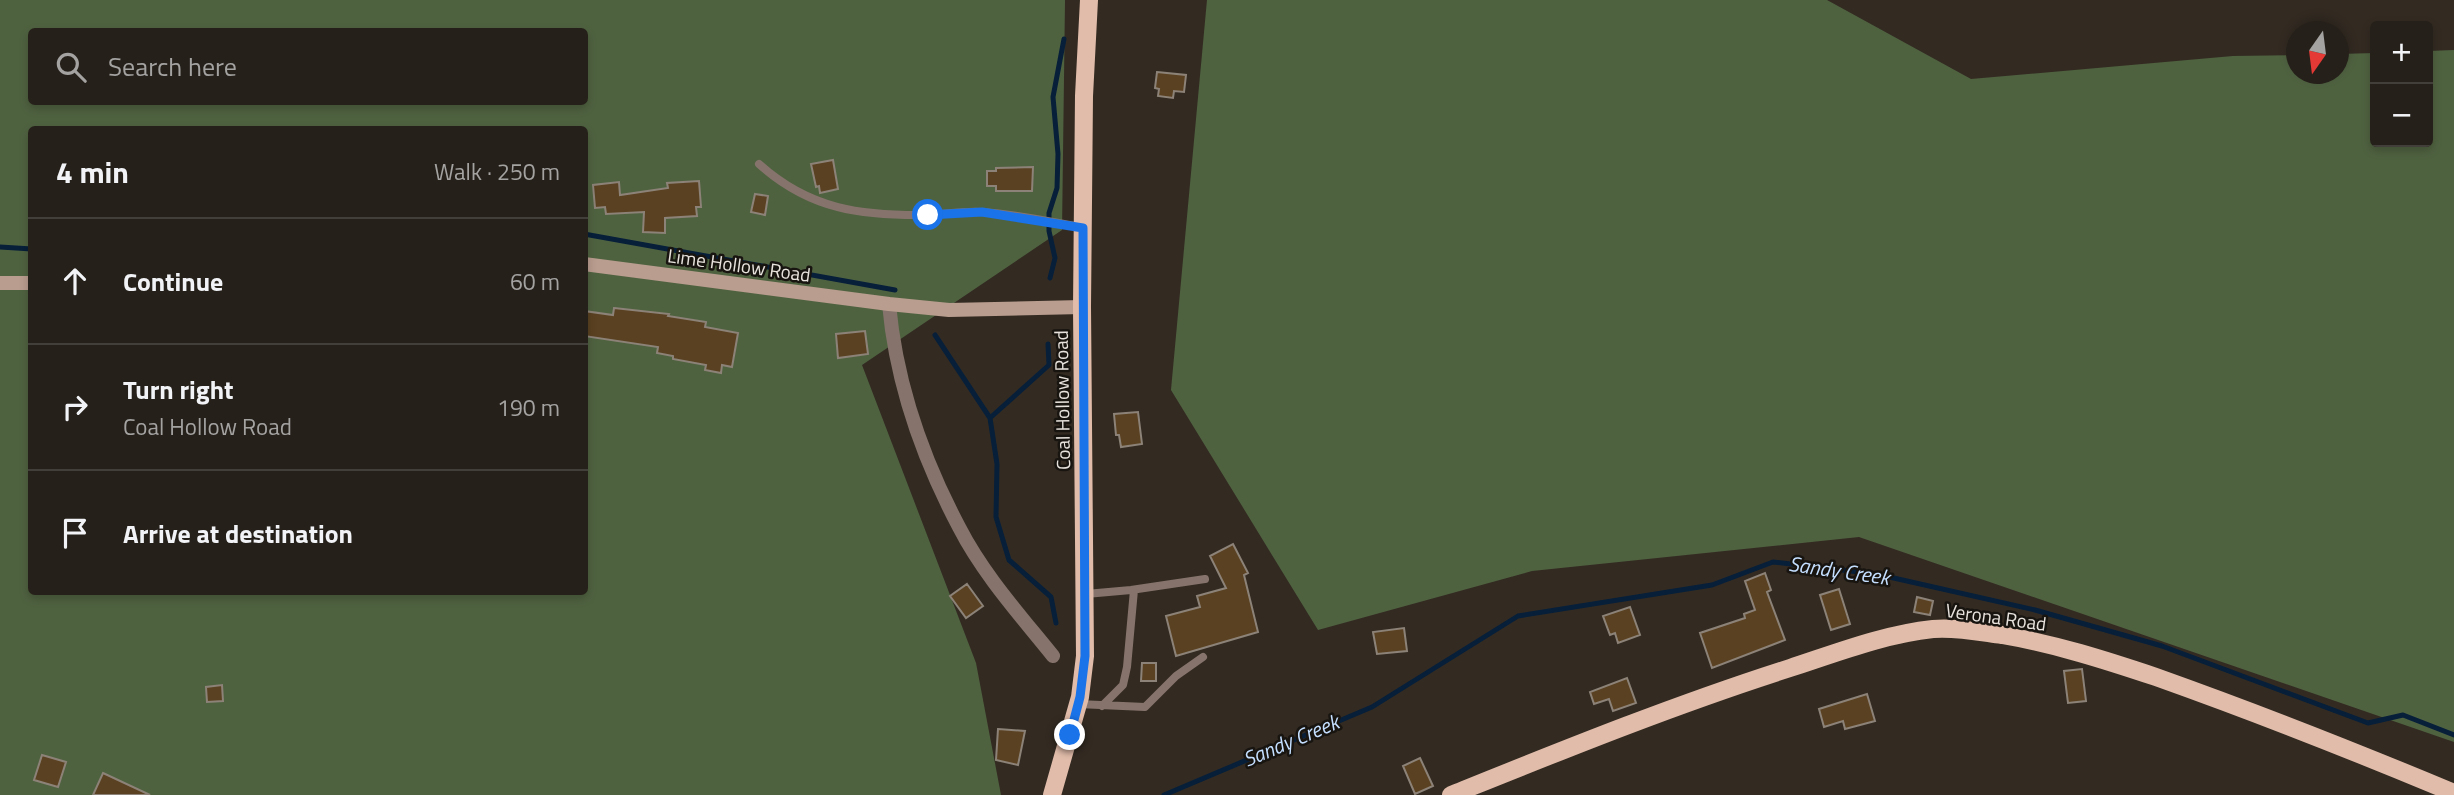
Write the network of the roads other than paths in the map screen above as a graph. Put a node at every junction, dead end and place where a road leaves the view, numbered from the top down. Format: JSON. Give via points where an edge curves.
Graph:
{"nodes":[{"id":1,"x":1089,"y":0,"type":"edge"},
{"id":2,"x":760,"y":164,"type":"dead end"},
{"id":3,"x":1083,"y":228,"type":"junction"},
{"id":4,"x":588,"y":265,"type":"edge"},
{"id":5,"x":0,"y":283,"type":"edge"},
{"id":6,"x":28,"y":283,"type":"edge"},
{"id":7,"x":889,"y":304,"type":"junction"},
{"id":8,"x":1082,"y":307,"type":"junction"},
{"id":9,"x":1205,"y":579,"type":"dead end"},
{"id":10,"x":1134,"y":590,"type":"junction"},
{"id":11,"x":1086,"y":594,"type":"junction"},
{"id":12,"x":1053,"y":656,"type":"dead end"},
{"id":13,"x":1203,"y":657,"type":"dead end"},
{"id":14,"x":1078,"y":704,"type":"junction"},
{"id":15,"x":1102,"y":706,"type":"junction"},
{"id":16,"x":2454,"y":793,"type":"edge"},
{"id":17,"x":1052,"y":795,"type":"edge"},
{"id":18,"x":1451,"y":795,"type":"edge"}],
"edges":[{"from":1,"to":3,"type":"main road","name":"Coal Hollow Road"},
{"from":2,"to":3,"type":"lane","via":[[815,201],[869,213],[982,212]]},
{"from":3,"to":8,"type":"main road","name":"Coal Hollow Road"},
{"from":4,"to":7,"type":"street","name":"Lime Hollow Road"},
{"from":5,"to":6,"type":"street"},
{"from":7,"to":8,"type":"street","name":"Lime Hollow Road","via":[[949,310]]},
{"from":7,"to":12,"type":"street","via":[[914,428],[941,490],[984,567]]},
{"from":8,"to":11,"type":"main road","name":"Coal Hollow Road"},
{"from":9,"to":10,"type":"lane"},
{"from":10,"to":11,"type":"lane"},
{"from":10,"to":15,"type":"lane","via":[[1123,685]]},
{"from":11,"to":14,"type":"main road","name":"Coal Hollow Road"},
{"from":13,"to":15,"type":"lane","via":[[1144,707]]},
{"from":14,"to":15,"type":"lane"},
{"from":14,"to":17,"type":"main road","name":"Coal Hollow Road"},
{"from":16,"to":18,"type":"main road","name":"Verona Road","via":[[2098,657],[2033,641],[1936,629],[1903,634],[1758,678],[1630,723]]}]}
